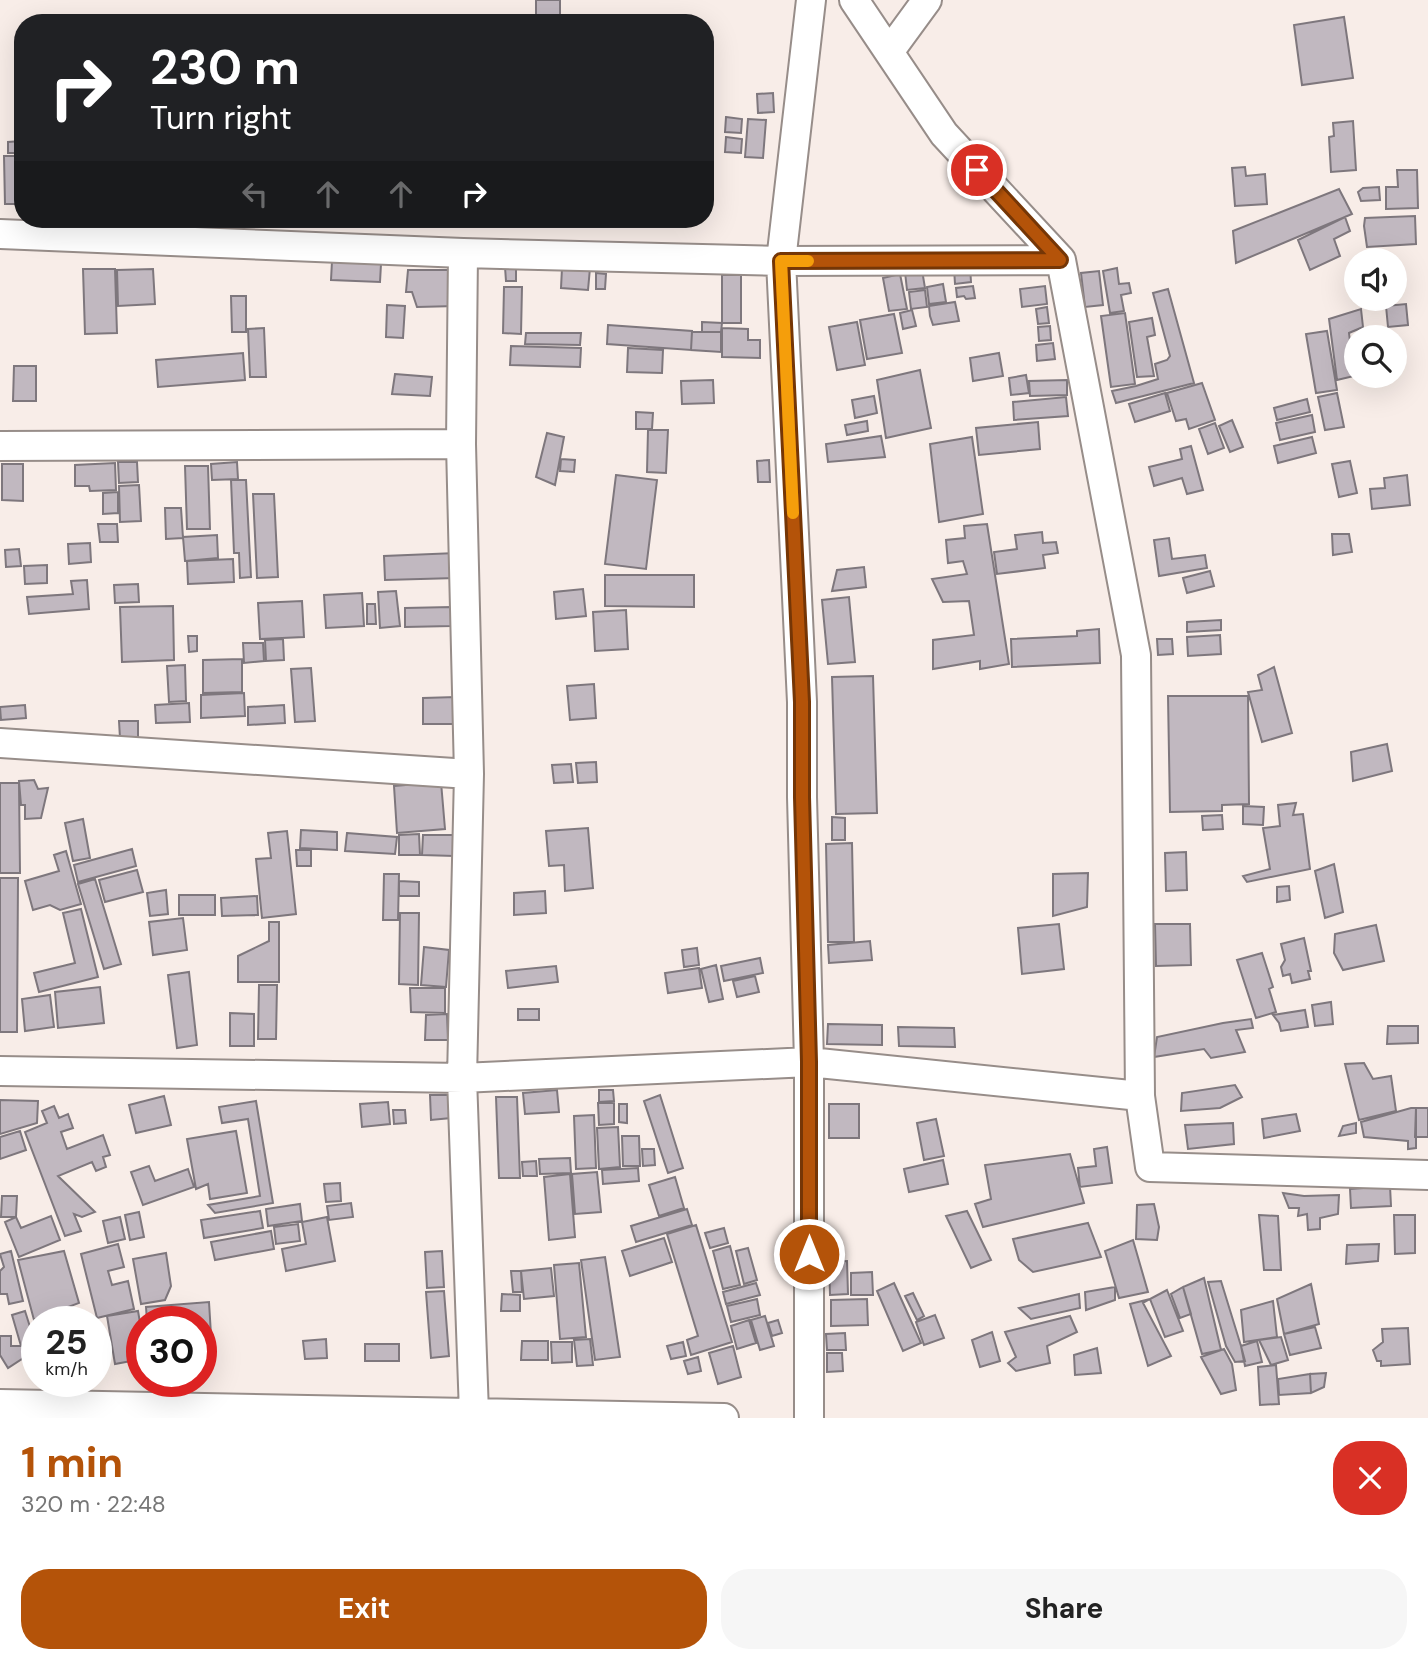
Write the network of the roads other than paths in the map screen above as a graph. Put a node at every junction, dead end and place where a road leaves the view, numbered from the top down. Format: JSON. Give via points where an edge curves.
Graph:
{"nodes":[{"id":1,"x":811,"y":0,"type":"edge"},
{"id":2,"x":854,"y":0,"type":"edge"},
{"id":3,"x":927,"y":0,"type":"edge"},
{"id":4,"x":889,"y":52,"type":"junction"},
{"id":5,"x":0,"y":234,"type":"edge"},
{"id":6,"x":463,"y":253,"type":"junction"},
{"id":7,"x":1060,"y":260,"type":"junction"},
{"id":8,"x":781,"y":261,"type":"junction"},
{"id":9,"x":461,"y":444,"type":"junction"},
{"id":10,"x":0,"y":446,"type":"edge"},
{"id":11,"x":0,"y":743,"type":"edge"},
{"id":12,"x":469,"y":774,"type":"junction"},
{"id":13,"x":809,"y":1062,"type":"junction"},
{"id":14,"x":0,"y":1071,"type":"edge"},
{"id":15,"x":462,"y":1078,"type":"junction"},
{"id":16,"x":1140,"y":1096,"type":"junction"},
{"id":17,"x":1428,"y":1175,"type":"edge"},
{"id":18,"x":0,"y":1404,"type":"edge"},
{"id":19,"x":474,"y":1413,"type":"junction"},
{"id":20,"x":724,"y":1418,"type":"edge"},
{"id":21,"x":809,"y":1418,"type":"edge"}],
"edges":[{"from":1,"to":8,"type":"street"},
{"from":2,"to":4,"type":"street"},
{"from":3,"to":4,"type":"street"},
{"from":4,"to":7,"type":"street","via":[[944,134]]},
{"from":5,"to":6,"type":"street"},
{"from":6,"to":8,"type":"street"},
{"from":6,"to":9,"type":"street"},
{"from":7,"to":8,"type":"street"},
{"from":7,"to":16,"type":"street","via":[[1136,655]]},
{"from":8,"to":13,"type":"street","via":[[802,702]]},
{"from":9,"to":10,"type":"street"},
{"from":9,"to":12,"type":"street"},
{"from":11,"to":12,"type":"street"},
{"from":12,"to":15,"type":"street"},
{"from":13,"to":15,"type":"street"},
{"from":13,"to":16,"type":"street"},
{"from":13,"to":21,"type":"street"},
{"from":14,"to":15,"type":"street"},
{"from":15,"to":19,"type":"street"},
{"from":16,"to":17,"type":"street","via":[[1150,1167]]},
{"from":18,"to":19,"type":"street"},
{"from":19,"to":20,"type":"street"}]}
